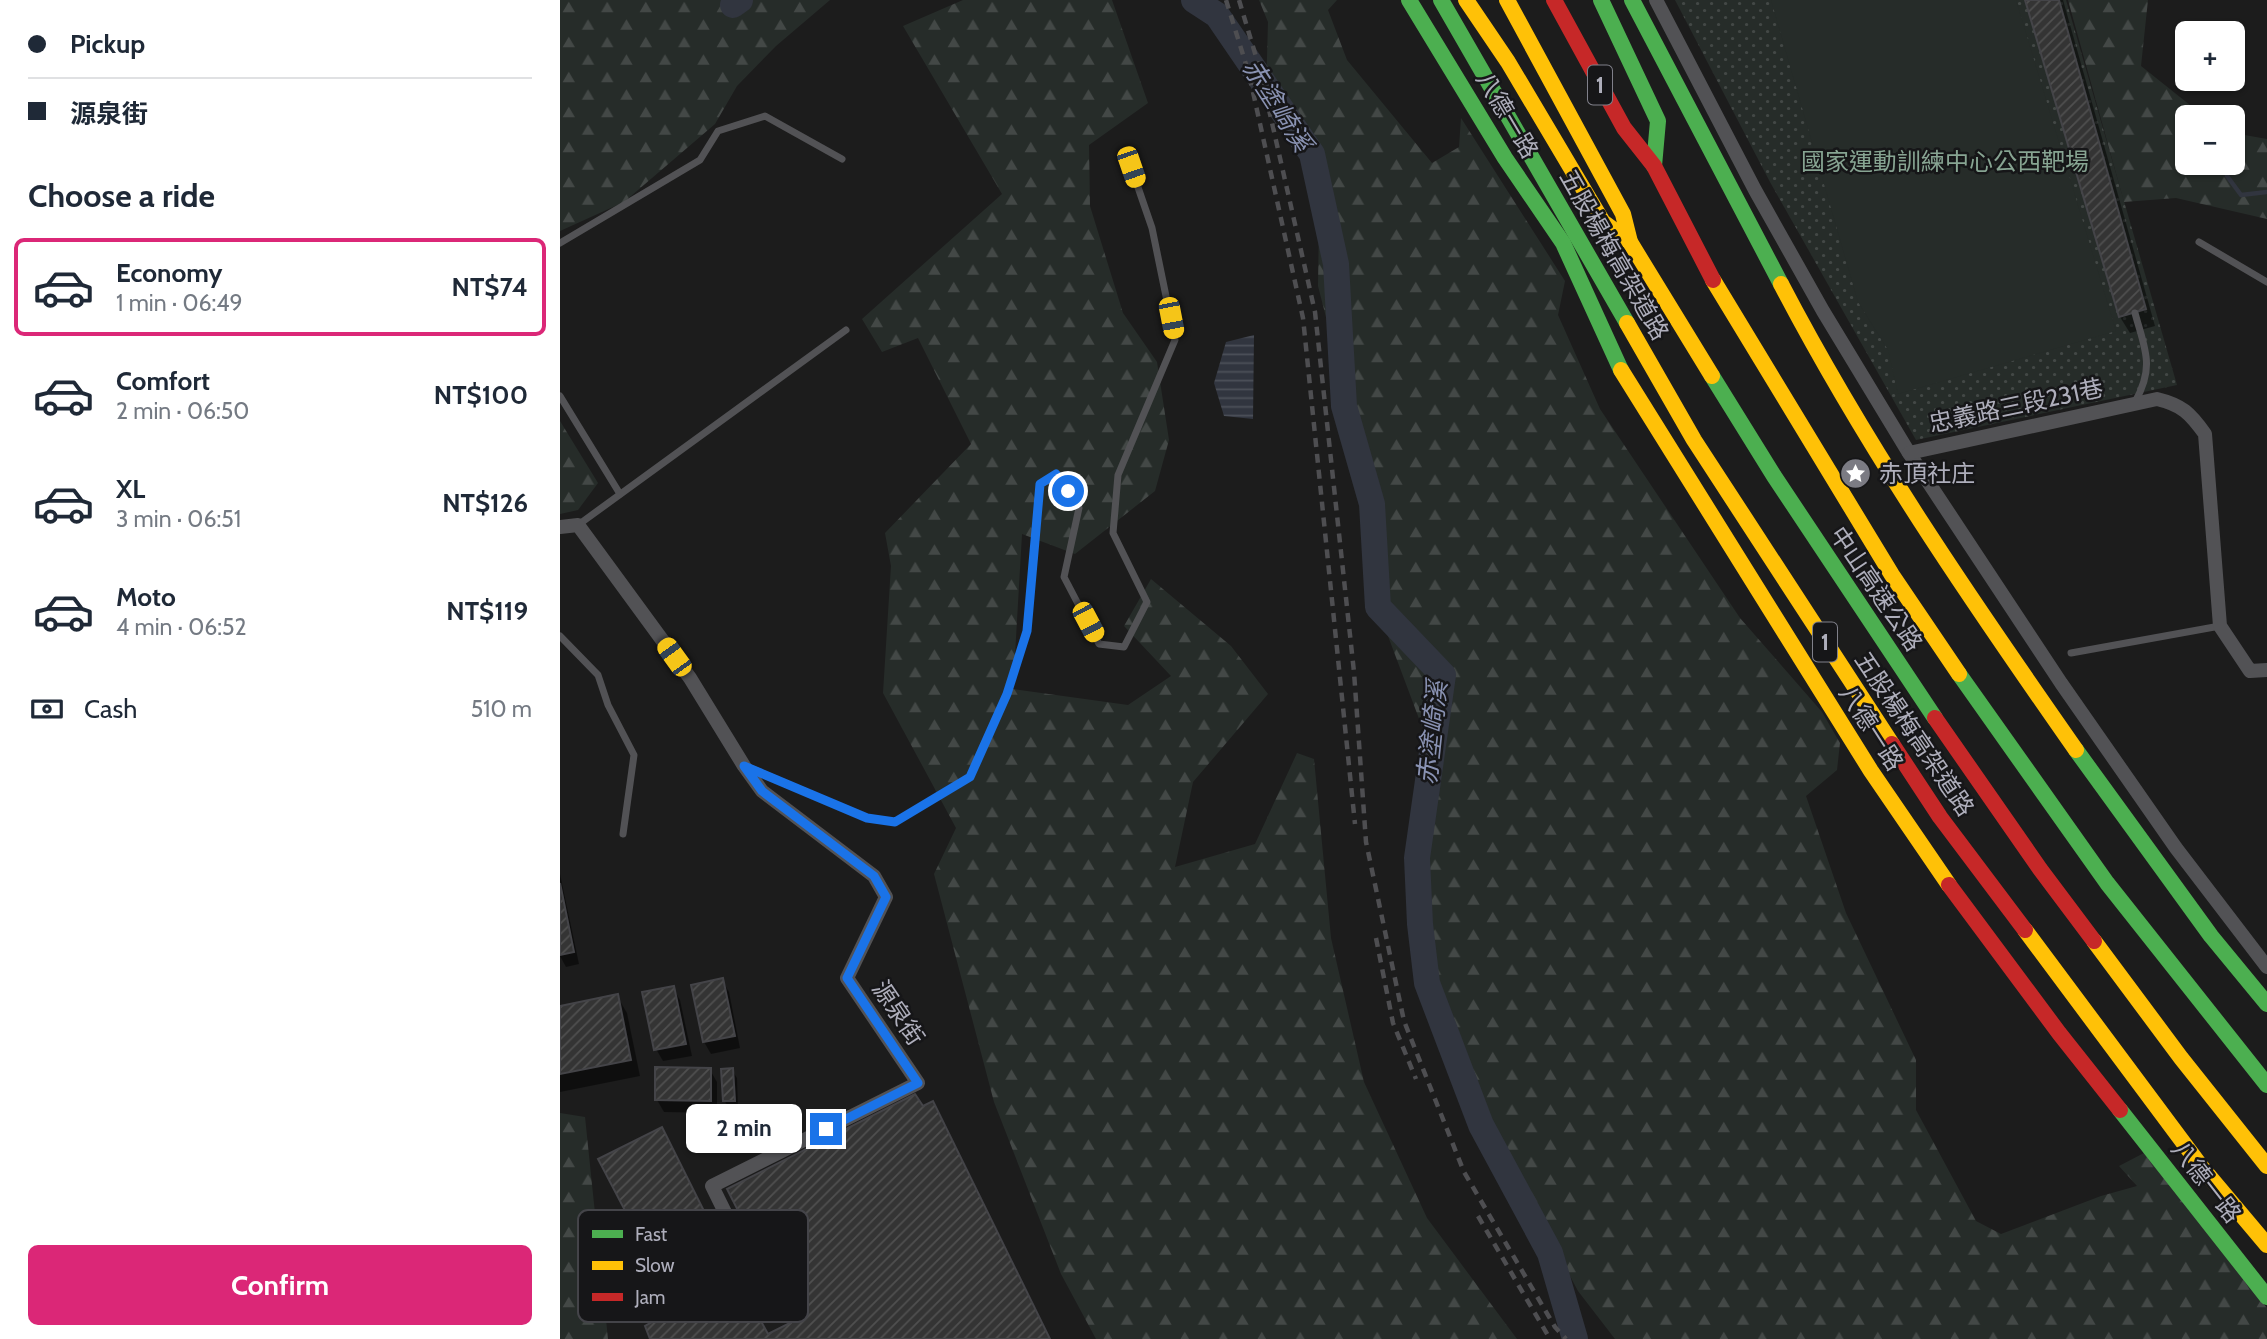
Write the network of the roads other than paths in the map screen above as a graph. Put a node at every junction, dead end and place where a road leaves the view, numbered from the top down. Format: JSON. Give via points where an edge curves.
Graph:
{"nodes":[{"id":1,"x":1409,"y":0,"type":"edge"},
{"id":2,"x":1441,"y":0,"type":"edge"},
{"id":3,"x":1466,"y":0,"type":"edge"},
{"id":4,"x":1507,"y":0,"type":"edge"},
{"id":5,"x":1554,"y":0,"type":"edge"},
{"id":6,"x":1601,"y":0,"type":"edge"},
{"id":7,"x":1632,"y":0,"type":"edge"},
{"id":8,"x":1656,"y":0,"type":"edge"},
{"id":9,"x":842,"y":159,"type":"dead end"},
{"id":10,"x":1654,"y":166,"type":"junction"},
{"id":11,"x":1131,"y":167,"type":"dead end"},
{"id":12,"x":1630,"y":242,"type":"junction"},
{"id":13,"x":2199,"y":242,"type":"dead end"},
{"id":14,"x":560,"y":243,"type":"edge"},
{"id":15,"x":2267,"y":282,"type":"edge"},
{"id":16,"x":2135,"y":313,"type":"dead end"},
{"id":17,"x":846,"y":330,"type":"dead end"},
{"id":18,"x":560,"y":396,"type":"edge"},
{"id":19,"x":2134,"y":404,"type":"junction"},
{"id":20,"x":1909,"y":453,"type":"junction"},
{"id":21,"x":620,"y":494,"type":"junction"},
{"id":22,"x":578,"y":525,"type":"junction"},
{"id":23,"x":560,"y":527,"type":"edge"},
{"id":24,"x":2220,"y":626,"type":"junction"},
{"id":25,"x":560,"y":636,"type":"edge"},
{"id":26,"x":2071,"y":653,"type":"dead end"},
{"id":27,"x":2267,"y":670,"type":"edge"},
{"id":28,"x":744,"y":766,"type":"junction"},
{"id":29,"x":624,"y":834,"type":"dead end"},
{"id":30,"x":2267,"y":967,"type":"edge"},
{"id":31,"x":2267,"y":1004,"type":"edge"},
{"id":32,"x":2267,"y":1085,"type":"edge"},
{"id":33,"x":2267,"y":1166,"type":"edge"},
{"id":34,"x":724,"y":1210,"type":"edge"},
{"id":35,"x":2267,"y":1245,"type":"edge"},
{"id":36,"x":2267,"y":1297,"type":"edge"}],
"edges":[{"from":1,"to":36,"type":"main road","name":"八德一路","via":[[1563,243],[1625,379],[1871,771],[2059,1033]]},
{"from":2,"to":35,"type":"main road","name":"五股楊梅高架道路","number":"1","via":[[1694,440],[1940,817],[2203,1169]]},
{"from":3,"to":12,"type":"main road","via":[[1603,222]]},
{"from":4,"to":12,"type":"main road","name":"中山高速公路","number":"1","via":[[1622,214]]},
{"from":5,"to":10,"type":"main road","name":"中山高速公路","number":"1","via":[[1624,128]]},
{"from":6,"to":10,"type":"main road","via":[[1658,121]]},
{"from":7,"to":31,"type":"main road","via":[[1821,361],[1943,556],[2075,748],[2211,936]]},
{"from":8,"to":20,"type":"street","name":"忠義路三段231巷","via":[[1755,190]]},
{"from":9,"to":14,"type":"lane","via":[[765,116],[718,131],[700,160]]},
{"from":10,"to":32,"type":"main road","name":"中山高速公路","number":"1","via":[[1704,264],[1900,587],[2106,883]]},
{"from":11,"to":28,"type":"lane","via":[[1152,228],[1175,340],[1118,475],[1113,533],[1147,602],[1124,647],[1099,644],[1064,577],[1079,508],[1056,474],[1040,484],[1027,631],[1007,694],[970,777],[895,822],[867,818]]},
{"from":12,"to":33,"type":"main road","name":"中山高速公路","number":"1","via":[[1774,476],[2040,870]]},
{"from":13,"to":15,"type":"lane"},
{"from":16,"to":19,"type":"lane","via":[[2148,367]]},
{"from":17,"to":21,"type":"lane"},
{"from":18,"to":21,"type":"lane"},
{"from":19,"to":20,"type":"street","name":"忠義路三段231巷"},
{"from":19,"to":24,"type":"street","name":"忠義路三段231巷","via":[[2157,399],[2175,404],[2192,415],[2205,434]]},
{"from":20,"to":30,"type":"street","via":[[2168,837]]},
{"from":21,"to":22,"type":"lane"},
{"from":22,"to":23,"type":"street"},
{"from":22,"to":28,"type":"street","name":"源泉街","via":[[690,678]]},
{"from":24,"to":26,"type":"lane"},
{"from":24,"to":27,"type":"street","name":"忠義路三段231巷","via":[[2250,671]]},
{"from":25,"to":29,"type":"lane","via":[[598,675],[634,755]]},
{"from":28,"to":34,"type":"street","name":"源泉街","via":[[762,791],[874,876],[886,897],[847,978],[918,1083],[712,1186]]}]}
